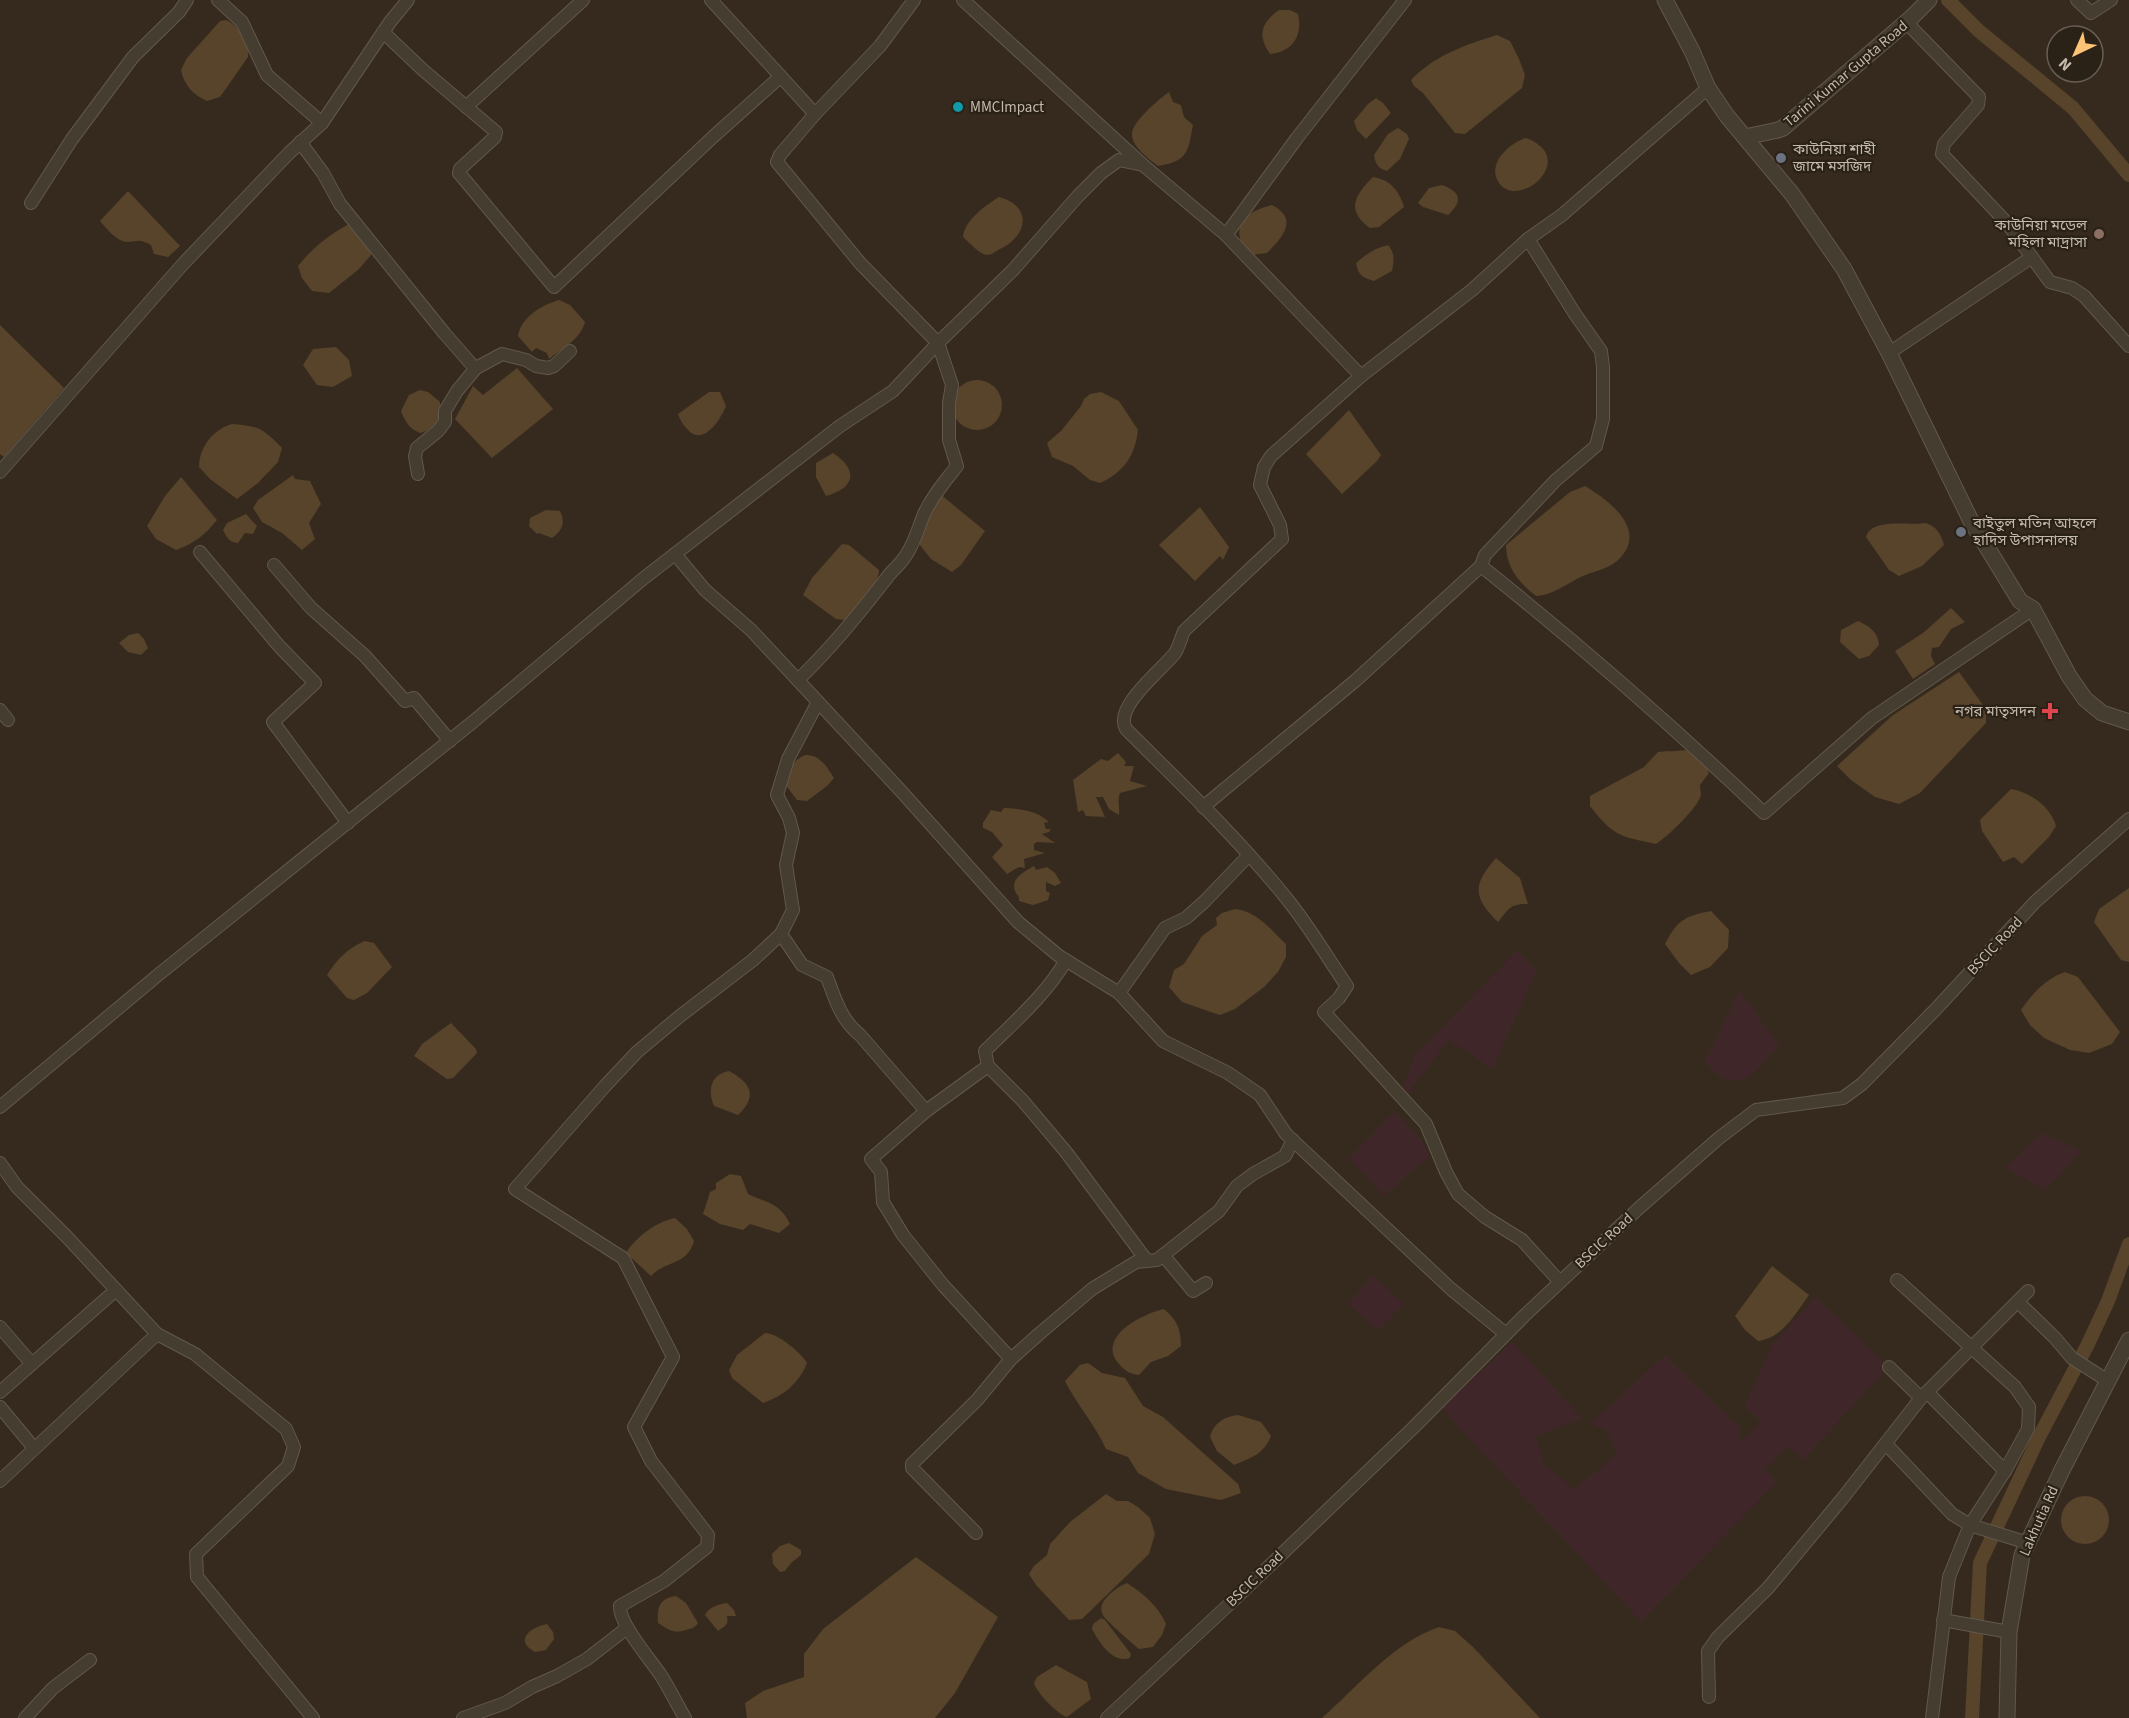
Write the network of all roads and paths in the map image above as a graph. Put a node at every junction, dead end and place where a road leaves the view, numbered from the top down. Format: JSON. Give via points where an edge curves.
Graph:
{"nodes":[{"id":1,"x":187,"y":0,"type":"edge"},
{"id":2,"x":218,"y":0,"type":"edge"},
{"id":3,"x":408,"y":0,"type":"edge"},
{"id":4,"x":583,"y":0,"type":"edge"},
{"id":5,"x":711,"y":0,"type":"edge"},
{"id":6,"x":914,"y":0,"type":"edge"},
{"id":7,"x":963,"y":0,"type":"edge"},
{"id":8,"x":1405,"y":0,"type":"edge"},
{"id":9,"x":1665,"y":0,"type":"edge"},
{"id":10,"x":1929,"y":0,"type":"edge"},
{"id":11,"x":2077,"y":0,"type":"edge"},
{"id":12,"x":2111,"y":0,"type":"edge"},
{"id":13,"x":1908,"y":20,"type":"junction"},
{"id":14,"x":383,"y":33,"type":"junction"},
{"id":15,"x":780,"y":77,"type":"junction"},
{"id":16,"x":1708,"y":88,"type":"junction"},
{"id":17,"x":466,"y":107,"type":"junction"},
{"id":18,"x":815,"y":114,"type":"junction"},
{"id":19,"x":322,"y":123,"type":"junction"},
{"id":20,"x":1745,"y":137,"type":"junction"},
{"id":21,"x":300,"y":142,"type":"junction"},
{"id":22,"x":1143,"y":165,"type":"junction"},
{"id":23,"x":31,"y":203,"type":"dead end"},
{"id":24,"x":1226,"y":235,"type":"junction"},
{"id":25,"x":1528,"y":239,"type":"junction"},
{"id":26,"x":2032,"y":257,"type":"junction"},
{"id":27,"x":938,"y":342,"type":"junction"},
{"id":28,"x":2129,"y":346,"type":"edge"},
{"id":29,"x":570,"y":351,"type":"dead end"},
{"id":30,"x":1889,"y":353,"type":"junction"},
{"id":31,"x":476,"y":368,"type":"junction"},
{"id":32,"x":1361,"y":376,"type":"junction"},
{"id":33,"x":0,"y":472,"type":"edge"},
{"id":34,"x":418,"y":474,"type":"dead end"},
{"id":35,"x":200,"y":552,"type":"dead end"},
{"id":36,"x":675,"y":554,"type":"junction"},
{"id":37,"x":274,"y":565,"type":"dead end"},
{"id":38,"x":1481,"y":566,"type":"junction"},
{"id":39,"x":2033,"y":609,"type":"junction"},
{"id":40,"x":798,"y":680,"type":"junction"},
{"id":41,"x":818,"y":702,"type":"junction"},
{"id":42,"x":2129,"y":722,"type":"edge"},
{"id":43,"x":450,"y":741,"type":"junction"},
{"id":44,"x":1203,"y":807,"type":"junction"},
{"id":45,"x":2129,"y":819,"type":"edge"},
{"id":46,"x":348,"y":823,"type":"junction"},
{"id":47,"x":1249,"y":855,"type":"junction"},
{"id":48,"x":781,"y":934,"type":"junction"},
{"id":49,"x":1066,"y":960,"type":"junction"},
{"id":50,"x":1119,"y":993,"type":"junction"},
{"id":51,"x":988,"y":1066,"type":"junction"},
{"id":52,"x":0,"y":1107,"type":"edge"},
{"id":53,"x":926,"y":1111,"type":"junction"},
{"id":54,"x":1293,"y":1140,"type":"junction"},
{"id":55,"x":0,"y":1164,"type":"edge"},
{"id":56,"x":1163,"y":1255,"type":"junction"},
{"id":57,"x":1148,"y":1261,"type":"junction"},
{"id":58,"x":1898,"y":1280,"type":"dead end"},
{"id":59,"x":1206,"y":1282,"type":"dead end"},
{"id":60,"x":1560,"y":1282,"type":"junction"},
{"id":61,"x":116,"y":1290,"type":"junction"},
{"id":62,"x":2028,"y":1291,"type":"dead end"},
{"id":63,"x":2018,"y":1302,"type":"junction"},
{"id":64,"x":0,"y":1327,"type":"edge"},
{"id":65,"x":157,"y":1334,"type":"junction"},
{"id":66,"x":1506,"y":1334,"type":"junction"},
{"id":67,"x":2129,"y":1340,"type":"edge"},
{"id":68,"x":1972,"y":1347,"type":"junction"},
{"id":69,"x":1011,"y":1359,"type":"junction"},
{"id":70,"x":32,"y":1365,"type":"junction"},
{"id":71,"x":1889,"y":1367,"type":"dead end"},
{"id":72,"x":2108,"y":1381,"type":"junction"},
{"id":73,"x":0,"y":1392,"type":"edge"},
{"id":74,"x":1924,"y":1395,"type":"junction"},
{"id":75,"x":0,"y":1407,"type":"edge"},
{"id":76,"x":1886,"y":1444,"type":"junction"},
{"id":77,"x":34,"y":1448,"type":"junction"},
{"id":78,"x":2005,"y":1471,"type":"junction"},
{"id":79,"x":0,"y":1481,"type":"edge"},
{"id":80,"x":1970,"y":1526,"type":"junction"},
{"id":81,"x":976,"y":1533,"type":"dead end"},
{"id":82,"x":2028,"y":1544,"type":"junction"},
{"id":83,"x":1943,"y":1620,"type":"junction"},
{"id":84,"x":627,"y":1628,"type":"junction"},
{"id":85,"x":2009,"y":1632,"type":"junction"},
{"id":86,"x":90,"y":1660,"type":"dead end"},
{"id":87,"x":1709,"y":1696,"type":"dead end"},
{"id":88,"x":25,"y":1718,"type":"edge"},
{"id":89,"x":313,"y":1718,"type":"edge"},
{"id":90,"x":463,"y":1718,"type":"edge"},
{"id":91,"x":684,"y":1718,"type":"edge"},
{"id":92,"x":1107,"y":1718,"type":"edge"},
{"id":93,"x":1932,"y":1718,"type":"edge"},
{"id":94,"x":2007,"y":1718,"type":"edge"}],
"edges":[{"from":1,"to":23,"type":"street","via":[[133,57],[72,139]]},
{"from":2,"to":19,"type":"street","via":[[242,22],[267,75]]},
{"from":3,"to":14,"type":"street"},
{"from":4,"to":17,"type":"street"},
{"from":5,"to":15,"type":"street"},
{"from":6,"to":18,"type":"street","via":[[880,46]]},
{"from":7,"to":22,"type":"street"},
{"from":8,"to":24,"type":"street"},
{"from":9,"to":16,"type":"street"},
{"from":10,"to":13,"type":"street","name":"Tarini Kumar Gupta Road"},
{"from":11,"to":12,"type":"street","via":[[2091,13]]},
{"from":13,"to":20,"type":"street","name":"Tarini Kumar Gupta Road","via":[[1783,128]]},
{"from":13,"to":26,"type":"street","via":[[1979,97],[1978,105],[1944,144],[1942,154],[2007,223]]},
{"from":14,"to":17,"type":"street"},
{"from":14,"to":19,"type":"street"},
{"from":15,"to":17,"type":"street","via":[[554,287],[459,173],[496,132]]},
{"from":15,"to":18,"type":"street"},
{"from":16,"to":20,"type":"street"},
{"from":16,"to":25,"type":"street","via":[[1562,215]]},
{"from":18,"to":27,"type":"street","via":[[777,162],[860,263]]},
{"from":19,"to":21,"type":"street"},
{"from":20,"to":30,"type":"street","via":[[1792,194],[1844,269]]},
{"from":21,"to":31,"type":"street","via":[[340,204]]},
{"from":21,"to":33,"type":"street","via":[[183,264]]},
{"from":22,"to":24,"type":"street"},
{"from":22,"to":27,"type":"street","via":[[1119,160],[1101,173],[1013,270]]},
{"from":24,"to":32,"type":"street"},
{"from":25,"to":32,"type":"street","via":[[1472,290]]},
{"from":25,"to":38,"type":"street","via":[[1600,351],[1603,418],[1596,446],[1556,480],[1485,555]]},
{"from":26,"to":28,"type":"street","via":[[2050,282],[2084,296]]},
{"from":26,"to":30,"type":"street"},
{"from":27,"to":36,"type":"street","via":[[893,391],[840,426]]},
{"from":27,"to":40,"type":"street","via":[[952,385],[949,440],[957,466],[938,488],[904,558],[855,621]]},
{"from":29,"to":31,"type":"street","via":[[548,368],[502,354]]},
{"from":30,"to":39,"type":"street","via":[[1971,522],[2020,601]]},
{"from":31,"to":34,"type":"street","via":[[457,391],[438,431],[417,448]]},
{"from":32,"to":44,"type":"street","via":[[1271,456],[1264,467],[1260,485],[1280,525],[1282,539],[1184,631],[1176,651],[1128,705],[1123,719],[1126,729]]},
{"from":35,"to":46,"type":"street","via":[[315,683],[273,722]]},
{"from":36,"to":40,"type":"street","via":[[705,590],[751,630]]},
{"from":36,"to":43,"type":"street"},
{"from":37,"to":43,"type":"street","via":[[311,608],[365,656],[405,701],[414,698]]},
{"from":38,"to":39,"type":"street","via":[[1621,681],[1764,813],[1872,718]]},
{"from":38,"to":44,"type":"street","via":[[1355,681]]},
{"from":39,"to":42,"type":"street","via":[[2085,699],[2102,713]]},
{"from":40,"to":41,"type":"street"},
{"from":41,"to":48,"type":"street","via":[[788,759],[777,795],[793,833],[786,865],[793,910]]},
{"from":41,"to":49,"type":"street","via":[[1018,922]]},
{"from":43,"to":46,"type":"street"},
{"from":44,"to":47,"type":"street"},
{"from":45,"to":60,"type":"street","name":"BSCIC Road","via":[[2035,902],[1862,1084],[1842,1098],[1756,1110],[1719,1138]]},
{"from":46,"to":52,"type":"street"},
{"from":47,"to":50,"type":"street","via":[[1186,918],[1165,928]]},
{"from":47,"to":60,"type":"street","via":[[1288,901],[1347,986],[1324,1012],[1426,1124],[1458,1194],[1522,1240]]},
{"from":48,"to":53,"type":"street","via":[[802,965],[827,977],[839,1012]]},
{"from":48,"to":84,"type":"street","via":[[637,1052],[515,1188],[623,1258],[674,1357],[634,1428],[651,1461],[708,1535],[707,1547],[664,1581],[620,1606]]},
{"from":49,"to":50,"type":"street"},
{"from":49,"to":51,"type":"street","via":[[1044,992],[985,1051]]},
{"from":50,"to":54,"type":"street","via":[[1163,1041],[1228,1073],[1260,1095]]},
{"from":51,"to":53,"type":"street"},
{"from":51,"to":57,"type":"street","via":[[1066,1152]]},
{"from":53,"to":69,"type":"street","via":[[872,1159],[881,1172],[883,1202],[903,1235],[943,1285]]},
{"from":54,"to":56,"type":"street","via":[[1285,1156],[1238,1186],[1219,1211]]},
{"from":54,"to":66,"type":"street","via":[[1451,1289]]},
{"from":55,"to":61,"type":"street"},
{"from":56,"to":57,"type":"street"},
{"from":56,"to":59,"type":"street","via":[[1193,1291]]},
{"from":57,"to":69,"type":"street","via":[[1136,1262],[1092,1289]]},
{"from":58,"to":68,"type":"street"},
{"from":60,"to":66,"type":"street","name":"BSCIC Road"},
{"from":61,"to":65,"type":"street"},
{"from":61,"to":70,"type":"street"},
{"from":62,"to":63,"type":"street"},
{"from":63,"to":68,"type":"street"},
{"from":63,"to":72,"type":"street","via":[[2072,1358]]},
{"from":64,"to":70,"type":"street"},
{"from":65,"to":77,"type":"street"},
{"from":65,"to":89,"type":"street","via":[[195,1354],[286,1429],[294,1447],[288,1466],[196,1554],[197,1577]]},
{"from":66,"to":92,"type":"street","name":"BSCIC Road","via":[[1414,1427]]},
{"from":67,"to":72,"type":"street","name":"Lakhutia Rd"},
{"from":68,"to":74,"type":"street"},
{"from":68,"to":78,"type":"street","via":[[2015,1387],[2029,1407],[2028,1429]]},
{"from":69,"to":81,"type":"street","via":[[977,1400],[912,1464]]},
{"from":70,"to":73,"type":"street"},
{"from":71,"to":74,"type":"street"},
{"from":72,"to":82,"type":"street","name":"Lakhutia Rd"},
{"from":74,"to":76,"type":"street"},
{"from":74,"to":78,"type":"street"},
{"from":75,"to":77,"type":"street"},
{"from":76,"to":80,"type":"street","via":[[1952,1514]]},
{"from":76,"to":87,"type":"street","via":[[1768,1588],[1718,1636],[1707,1652]]},
{"from":77,"to":79,"type":"street"},
{"from":78,"to":80,"type":"street"},
{"from":80,"to":82,"type":"street"},
{"from":80,"to":83,"type":"street","via":[[1949,1577]]},
{"from":82,"to":85,"type":"street","name":"Lakhutia Rd","via":[[2022,1555]]},
{"from":83,"to":85,"type":"street"},
{"from":83,"to":93,"type":"street"},
{"from":84,"to":90,"type":"street","via":[[587,1659],[505,1703]]},
{"from":84,"to":91,"type":"street","via":[[663,1678]]},
{"from":85,"to":94,"type":"street","name":"Lakhutia Rd"},
{"from":86,"to":88,"type":"street","via":[[53,1688]]}]}
